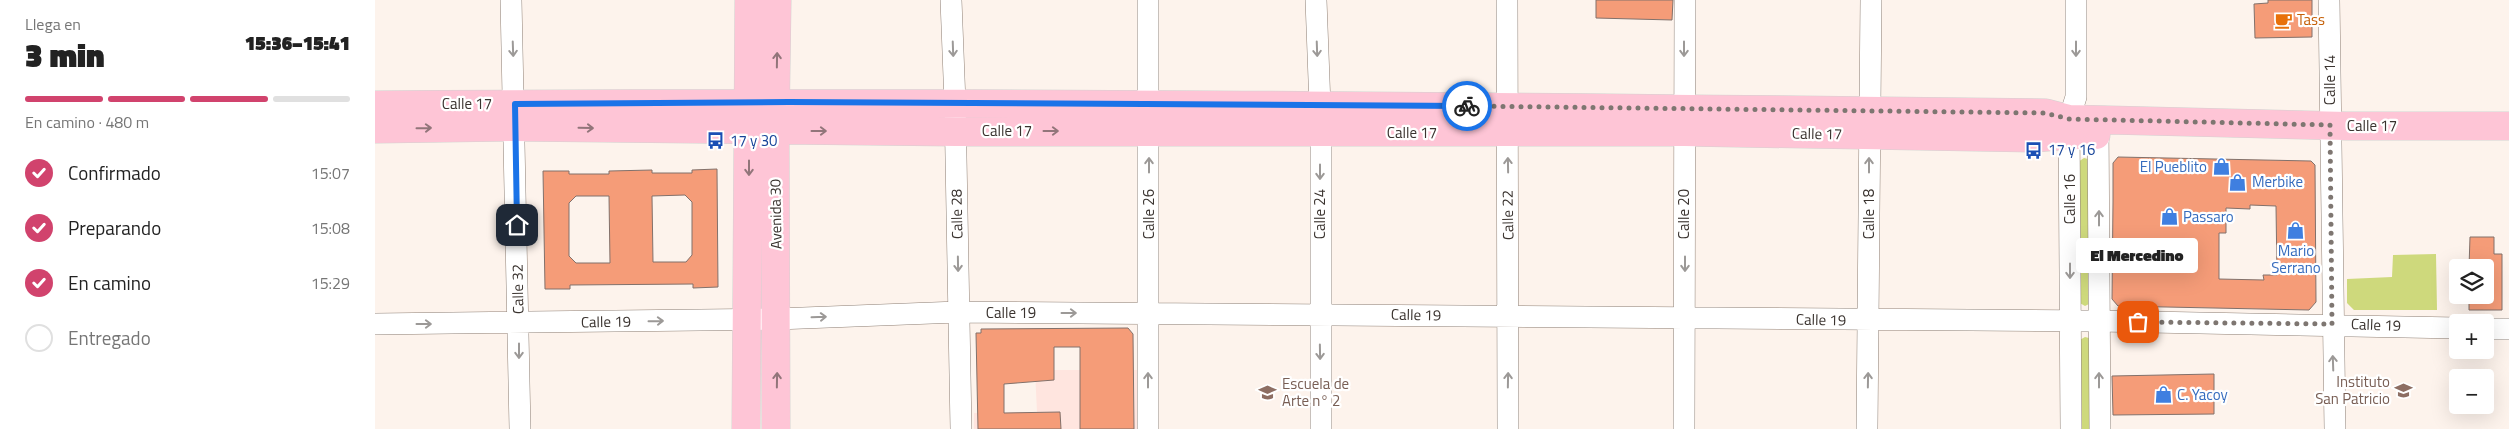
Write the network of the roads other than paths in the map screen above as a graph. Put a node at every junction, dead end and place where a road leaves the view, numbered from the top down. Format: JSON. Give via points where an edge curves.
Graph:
{"nodes":[{"id":1,"x":511,"y":0,"type":"edge"},
{"id":2,"x":749,"y":0,"type":"edge"},
{"id":3,"x":777,"y":0,"type":"edge"},
{"id":4,"x":951,"y":0,"type":"edge"},
{"id":5,"x":1148,"y":0,"type":"edge"},
{"id":6,"x":1316,"y":0,"type":"edge"},
{"id":7,"x":1507,"y":0,"type":"edge"},
{"id":8,"x":1685,"y":0,"type":"edge"},
{"id":9,"x":1871,"y":0,"type":"edge"},
{"id":10,"x":2076,"y":0,"type":"edge"},
{"id":11,"x":2329,"y":0,"type":"edge"},
{"id":12,"x":749,"y":102,"type":"junction"},
{"id":13,"x":776,"y":102,"type":"junction"},
{"id":14,"x":955,"y":103,"type":"junction"},
{"id":15,"x":1148,"y":104,"type":"junction"},
{"id":16,"x":375,"y":105,"type":"edge"},
{"id":17,"x":1319,"y":106,"type":"junction"},
{"id":18,"x":514,"y":115,"type":"junction"},
{"id":19,"x":1507,"y":120,"type":"junction"},
{"id":20,"x":1684,"y":120,"type":"junction"},
{"id":21,"x":1870,"y":123,"type":"junction"},
{"id":22,"x":2509,"y":126,"type":"edge"},
{"id":23,"x":2069,"y":127,"type":"junction"},
{"id":24,"x":2098,"y":127,"type":"junction"},
{"id":25,"x":375,"y":129,"type":"edge"},
{"id":26,"x":762,"y":130,"type":"junction"},
{"id":27,"x":1149,"y":131,"type":"junction"},
{"id":28,"x":956,"y":132,"type":"junction"},
{"id":29,"x":1321,"y":133,"type":"junction"},
{"id":30,"x":2330,"y":133,"type":"junction"},
{"id":31,"x":2509,"y":142,"type":"edge"},
{"id":32,"x":958,"y":312,"type":"junction"},
{"id":33,"x":1149,"y":314,"type":"junction"},
{"id":34,"x":1320,"y":314,"type":"junction"},
{"id":35,"x":1509,"y":316,"type":"junction"},
{"id":36,"x":1685,"y":318,"type":"junction"},
{"id":37,"x":748,"y":319,"type":"junction"},
{"id":38,"x":777,"y":319,"type":"junction"},
{"id":39,"x":1869,"y":321,"type":"junction"},
{"id":40,"x":2071,"y":321,"type":"junction"},
{"id":41,"x":2099,"y":321,"type":"junction"},
{"id":42,"x":519,"y":323,"type":"junction"},
{"id":43,"x":375,"y":324,"type":"edge"},
{"id":44,"x":2332,"y":324,"type":"junction"},
{"id":45,"x":2449,"y":328,"type":"edge"},
{"id":46,"x":2494,"y":329,"type":"edge"},
{"id":47,"x":2509,"y":330,"type":"edge"},
{"id":48,"x":520,"y":429,"type":"edge"},
{"id":49,"x":746,"y":429,"type":"edge"},
{"id":50,"x":776,"y":429,"type":"edge"},
{"id":51,"x":961,"y":429,"type":"edge"},
{"id":52,"x":1148,"y":429,"type":"edge"},
{"id":53,"x":1321,"y":429,"type":"edge"},
{"id":54,"x":1508,"y":429,"type":"edge"},
{"id":55,"x":1684,"y":429,"type":"edge"},
{"id":56,"x":1867,"y":429,"type":"edge"},
{"id":57,"x":2071,"y":429,"type":"edge"},
{"id":58,"x":2100,"y":429,"type":"edge"},
{"id":59,"x":2335,"y":429,"type":"edge"}],
"edges":[{"from":1,"to":18,"type":"street","name":"Calle 32","one_way":true},
{"from":2,"to":12,"type":"main road","name":"Avenida 30"},
{"from":13,"to":3,"type":"main road","name":"Avenida 30","one_way":true},
{"from":4,"to":14,"type":"street","name":"Calle 28","one_way":true},
{"from":5,"to":15,"type":"street","name":"Calle 26"},
{"from":6,"to":17,"type":"street","name":"Calle 24","one_way":true},
{"from":7,"to":19,"type":"street","name":"Calle 22"},
{"from":8,"to":20,"type":"street","name":"Calle 20","one_way":true},
{"from":9,"to":21,"type":"street","name":"Calle 18"},
{"from":10,"to":23,"type":"street","name":"Calle 16","one_way":true,"via":[[2076,97]]},
{"from":11,"to":30,"type":"street","name":"Calle 14"},
{"from":12,"to":13,"type":"main road","name":"Calle 17"},
{"from":12,"to":18,"type":"main road","name":"Calle 17"},
{"from":12,"to":26,"type":"main road","name":"Avenida 30"},
{"from":13,"to":14,"type":"main road","name":"Calle 17"},
{"from":13,"to":26,"type":"main road","name":"Avenida 30"},
{"from":14,"to":15,"type":"main road","name":"Calle 17"},
{"from":14,"to":28,"type":"street","name":"Calle 28"},
{"from":15,"to":17,"type":"main road","name":"Calle 17"},
{"from":15,"to":27,"type":"street","name":"Calle 26"},
{"from":16,"to":18,"type":"main road","name":"Calle 17"},
{"from":17,"to":19,"type":"main road","name":"Calle 17"},
{"from":17,"to":29,"type":"street","name":"Calle 24"},
{"from":25,"to":18,"type":"main road","name":"Calle 17","one_way":true},
{"from":18,"to":26,"type":"main road","name":"Calle 17","one_way":true},
{"from":18,"to":42,"type":"street","name":"Calle 32"},
{"from":19,"to":20,"type":"main road","name":"Calle 17"},
{"from":19,"to":29,"type":"main road","name":"Calle 17"},
{"from":35,"to":19,"type":"street","name":"Calle 22","one_way":true},
{"from":20,"to":21,"type":"main road","name":"Calle 17"},
{"from":20,"to":36,"type":"street","name":"Calle 20","one_way":true},
{"from":21,"to":23,"type":"main road","name":"Calle 17","via":[[2047,138]]},
{"from":39,"to":21,"type":"street","name":"Calle 18","one_way":true},
{"from":22,"to":30,"type":"main road","name":"Calle 17"},
{"from":23,"to":24,"type":"main road","name":"Calle 17"},
{"from":23,"to":40,"type":"street","name":"Calle 16","one_way":true},
{"from":24,"to":30,"type":"main road","name":"Calle 17"},
{"from":41,"to":24,"type":"street","name":"Calle 16","one_way":true},
{"from":26,"to":28,"type":"main road","name":"Calle 17","one_way":true},
{"from":26,"to":37,"type":"main road","name":"Avenida 30","one_way":true},
{"from":26,"to":38,"type":"main road","name":"Avenida 30"},
{"from":28,"to":27,"type":"main road","name":"Calle 17","one_way":true},
{"from":27,"to":29,"type":"main road","name":"Calle 17"},
{"from":33,"to":27,"type":"street","name":"Calle 26","one_way":true},
{"from":28,"to":32,"type":"street","name":"Calle 28","one_way":true},
{"from":29,"to":34,"type":"street","name":"Calle 24","one_way":true},
{"from":30,"to":31,"type":"main road","name":"Calle 17"},
{"from":30,"to":44,"type":"street","name":"Calle 14"},
{"from":32,"to":33,"type":"street","name":"Calle 19","one_way":true},
{"from":38,"to":32,"type":"street","name":"Calle 19","one_way":true},
{"from":32,"to":51,"type":"street","name":"Calle 28"},
{"from":33,"to":34,"type":"street","name":"Calle 19"},
{"from":52,"to":33,"type":"street","name":"Calle 26","one_way":true},
{"from":34,"to":35,"type":"street","name":"Calle 19"},
{"from":34,"to":53,"type":"street","name":"Calle 24","one_way":true},
{"from":35,"to":36,"type":"street","name":"Calle 19"},
{"from":54,"to":35,"type":"street","name":"Calle 22","one_way":true},
{"from":36,"to":39,"type":"street","name":"Calle 19"},
{"from":36,"to":55,"type":"street","name":"Calle 20"},
{"from":37,"to":38,"type":"street","name":"Calle 19"},
{"from":42,"to":37,"type":"street","name":"Calle 19","one_way":true},
{"from":37,"to":49,"type":"main road","name":"Avenida 30"},
{"from":50,"to":38,"type":"main road","name":"Avenida 30","one_way":true},
{"from":39,"to":40,"type":"street","name":"Calle 19"},
{"from":56,"to":39,"type":"street","name":"Calle 18","one_way":true},
{"from":40,"to":41,"type":"street","name":"Calle 19"},
{"from":40,"to":57,"type":"street","name":"Calle 16"},
{"from":41,"to":44,"type":"street","name":"Calle 19"},
{"from":58,"to":41,"type":"street","name":"Calle 16","one_way":true},
{"from":43,"to":42,"type":"street","name":"Calle 19","one_way":true},
{"from":42,"to":48,"type":"street","name":"Calle 32","one_way":true},
{"from":44,"to":45,"type":"street","name":"Calle 19"},
{"from":59,"to":44,"type":"street","name":"Calle 14","one_way":true},
{"from":46,"to":47,"type":"street"}]}
